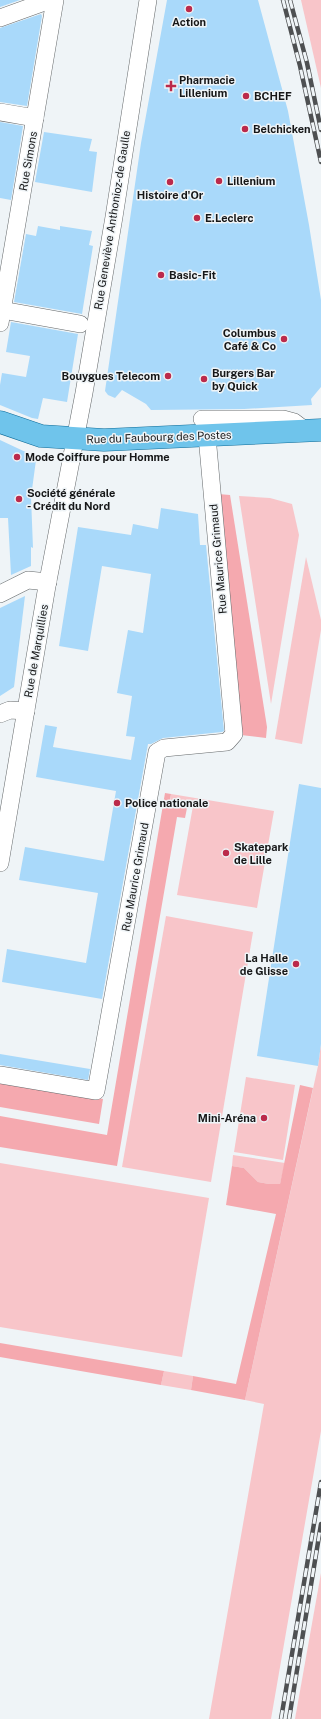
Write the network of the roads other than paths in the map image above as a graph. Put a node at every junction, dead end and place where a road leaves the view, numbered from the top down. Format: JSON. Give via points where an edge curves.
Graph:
{"nodes":[{"id":1,"x":50,"y":0,"type":"edge"},
{"id":2,"x":55,"y":0,"type":"edge"},
{"id":3,"x":148,"y":0,"type":"edge"},
{"id":4,"x":0,"y":18,"type":"edge"},
{"id":5,"x":0,"y":112,"type":"edge"},
{"id":6,"x":35,"y":118,"type":"junction"},
{"id":7,"x":7,"y":241,"type":"edge"},
{"id":8,"x":1,"y":316,"type":"edge"},
{"id":9,"x":80,"y":324,"type":"dead end"},
{"id":10,"x":0,"y":422,"type":"edge"},
{"id":11,"x":204,"y":428,"type":"junction"},
{"id":12,"x":314,"y":431,"type":"edge"},
{"id":13,"x":75,"y":439,"type":"junction"},
{"id":14,"x":48,"y":582,"type":"junction"},
{"id":15,"x":0,"y":594,"type":"edge"},
{"id":16,"x":26,"y":711,"type":"junction"},
{"id":17,"x":0,"y":714,"type":"edge"},
{"id":18,"x":0,"y":863,"type":"edge"},
{"id":19,"x":0,"y":1075,"type":"edge"}],
"edges":[{"from":1,"to":4,"type":"street"},
{"from":2,"to":6,"type":"street","name":"Rue Simons"},
{"from":3,"to":13,"type":"street","name":"Rue Geneviève Anthonioz-de Gaulle","via":[[114,217]]},
{"from":5,"to":6,"type":"street"},
{"from":6,"to":7,"type":"street","name":"Rue Simons"},
{"from":7,"to":8,"type":"street","name":"Rue Simons"},
{"from":8,"to":9,"type":"street"},
{"from":10,"to":13,"type":"main road","name":"Rue du Faubourg des Postes","via":[[41,436]]},
{"from":11,"to":12,"type":"main road","name":"Rue du Faubourg des Postes"},
{"from":11,"to":13,"type":"main road","name":"Rue du Faubourg des Postes","via":[[115,440]]},
{"from":11,"to":19,"type":"street","name":"Rue Maurice Grimaud","via":[[234,734],[227,742],[164,748],[157,752],[96,1091]]},
{"from":13,"to":14,"type":"street","name":"Rue de Marquillies"},
{"from":14,"to":15,"type":"street","via":[[28,580]]},
{"from":14,"to":16,"type":"street","name":"Rue de Marquillies"},
{"from":16,"to":17,"type":"street","via":[[10,710]]},
{"from":16,"to":18,"type":"street","name":"Rue de Marquillies"}]}
